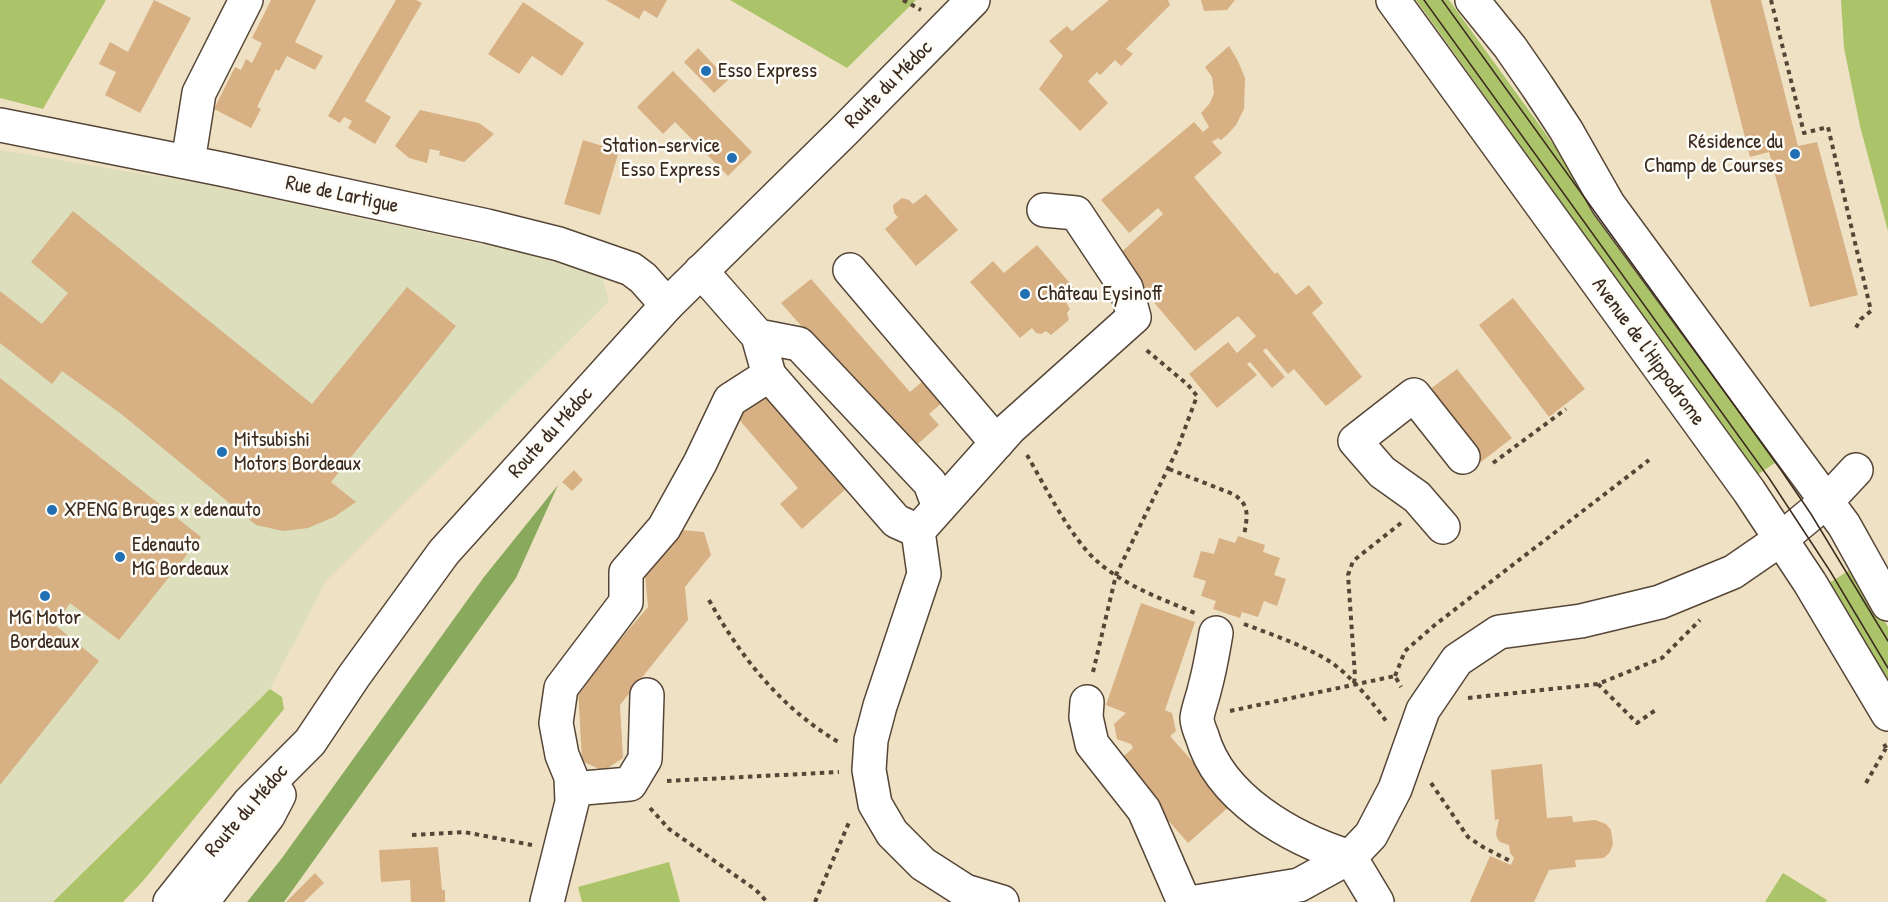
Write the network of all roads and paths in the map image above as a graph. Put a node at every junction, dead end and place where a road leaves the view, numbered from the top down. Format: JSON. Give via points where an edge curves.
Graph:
{"nodes":[{"id":1,"x":246,"y":0,"type":"edge"},
{"id":2,"x":973,"y":0,"type":"edge"},
{"id":3,"x":1393,"y":0,"type":"edge"},
{"id":4,"x":1472,"y":0,"type":"edge"},
{"id":5,"x":1771,"y":0,"type":"edge"},
{"id":6,"x":0,"y":125,"type":"edge"},
{"id":7,"x":188,"y":162,"type":"junction"},
{"id":8,"x":1044,"y":210,"type":"dead end"},
{"id":9,"x":850,"y":270,"type":"dead end"},
{"id":10,"x":701,"y":271,"type":"junction"},
{"id":11,"x":667,"y":305,"type":"junction"},
{"id":12,"x":1120,"y":329,"type":"junction"},
{"id":13,"x":1854,"y":331,"type":"dead end"},
{"id":14,"x":758,"y":336,"type":"junction"},
{"id":15,"x":769,"y":375,"type":"junction"},
{"id":16,"x":1003,"y":435,"type":"junction"},
{"id":17,"x":1463,"y":458,"type":"dead end"},
{"id":18,"x":1649,"y":460,"type":"dead end"},
{"id":19,"x":1169,"y":469,"type":"junction"},
{"id":20,"x":1856,"y":470,"type":"dead end"},
{"id":21,"x":1828,"y":500,"type":"junction"},
{"id":22,"x":939,"y":507,"type":"junction"},
{"id":23,"x":1443,"y":527,"type":"dead end"},
{"id":24,"x":918,"y":531,"type":"junction"},
{"id":25,"x":1244,"y":536,"type":"dead end"},
{"id":26,"x":1781,"y":539,"type":"junction"},
{"id":27,"x":1116,"y":575,"type":"junction"},
{"id":28,"x":709,"y":600,"type":"dead end"},
{"id":29,"x":1888,"y":604,"type":"edge"},
{"id":30,"x":1216,"y":633,"type":"junction"},
{"id":31,"x":1395,"y":676,"type":"dead end"},
{"id":32,"x":1598,"y":684,"type":"dead end"},
{"id":33,"x":647,"y":695,"type":"dead end"},
{"id":34,"x":1087,"y":702,"type":"joint"},
{"id":35,"x":1657,"y":709,"type":"dead end"},
{"id":36,"x":1888,"y":714,"type":"edge"},
{"id":37,"x":310,"y":742,"type":"junction"},
{"id":38,"x":1886,"y":747,"type":"dead end"},
{"id":39,"x":1408,"y":754,"type":"junction"},
{"id":40,"x":871,"y":770,"type":"junction"},
{"id":41,"x":1866,"y":783,"type":"dead end"},
{"id":42,"x":630,"y":784,"type":"junction"},
{"id":43,"x":572,"y":789,"type":"junction"},
{"id":44,"x":412,"y":835,"type":"dead end"},
{"id":45,"x":559,"y":850,"type":"junction"},
{"id":46,"x":1350,"y":857,"type":"junction"},
{"id":47,"x":1512,"y":862,"type":"dead end"},
{"id":48,"x":170,"y":902,"type":"edge"},
{"id":49,"x":202,"y":902,"type":"edge"},
{"id":50,"x":547,"y":902,"type":"edge"},
{"id":51,"x":767,"y":902,"type":"edge"},
{"id":52,"x":815,"y":902,"type":"edge"},
{"id":53,"x":1002,"y":902,"type":"edge"},
{"id":54,"x":1184,"y":902,"type":"edge"},
{"id":55,"x":1196,"y":902,"type":"edge"},
{"id":56,"x":1377,"y":902,"type":"edge"}],
"edges":[{"from":1,"to":7,"type":"street","via":[[199,93]]},
{"from":2,"to":10,"type":"street","name":"Route du Médoc"},
{"from":3,"to":26,"type":"street","name":"Avenue de l'Hippodrome"},
{"from":4,"to":21,"type":"street","via":[[1537,86],[1608,204]]},
{"from":5,"to":13,"type":"path","via":[[1804,133],[1828,127],[1871,311]]},
{"from":6,"to":7,"type":"street","name":"Rue de Lartigue"},
{"from":7,"to":11,"type":"street","name":"Rue de Lartigue","via":[[559,244],[631,269]]},
{"from":8,"to":12,"type":"street","via":[[1076,213],[1126,288],[1134,317]]},
{"from":9,"to":16,"type":"street"},
{"from":10,"to":11,"type":"street","name":"Route du Médoc"},
{"from":10,"to":14,"type":"street"},
{"from":11,"to":37,"type":"street","name":"Route du Médoc","via":[[444,552]]},
{"from":12,"to":16,"type":"street"},
{"from":12,"to":19,"type":"path","via":[[1197,396]]},
{"from":14,"to":15,"type":"street"},
{"from":14,"to":22,"type":"street","via":[[799,344],[930,483]]},
{"from":15,"to":24,"type":"street","via":[[896,521]]},
{"from":15,"to":43,"type":"street","via":[[730,400],[664,528],[626,572],[626,602],[561,688],[556,723]]},
{"from":16,"to":22,"type":"street"},
{"from":16,"to":27,"type":"path","via":[[1080,542]]},
{"from":17,"to":23,"type":"street","via":[[1414,395],[1355,441],[1382,472],[1417,497]]},
{"from":18,"to":31,"type":"path","via":[[1436,624],[1406,651]]},
{"from":19,"to":25,"type":"path","via":[[1243,500],[1247,522]]},
{"from":19,"to":27,"type":"path"},
{"from":20,"to":21,"type":"street"},
{"from":21,"to":26,"type":"street"},
{"from":21,"to":29,"type":"street"},
{"from":22,"to":24,"type":"street"},
{"from":24,"to":40,"type":"street","via":[[924,574],[880,706],[872,740]]},
{"from":26,"to":36,"type":"street","name":"Avenue de l'Hippodrome"},
{"from":26,"to":39,"type":"street","via":[[1732,572],[1660,602],[1581,621],[1499,632],[1457,660],[1423,710]]},
{"from":27,"to":30,"type":"path","via":[[1196,614]]},
{"from":27,"to":34,"type":"path"},
{"from":28,"to":40,"type":"path","via":[[756,672],[793,710],[858,754]]},
{"from":30,"to":39,"type":"path","via":[[1244,624],[1330,663],[1378,709]]},
{"from":30,"to":46,"type":"street","via":[[1197,719],[1206,750],[1224,779],[1261,814],[1324,849]]},
{"from":32,"to":35,"type":"path","via":[[1637,723]]},
{"from":33,"to":42,"type":"street","via":[[645,759]]},
{"from":34,"to":54,"type":"street","via":[[1092,744],[1143,810]]},
{"from":37,"to":48,"type":"street","name":"Route du Médoc","via":[[249,803]]},
{"from":37,"to":49,"type":"street","via":[[268,816]]},
{"from":38,"to":41,"type":"path"},
{"from":39,"to":46,"type":"street","via":[[1371,835]]},
{"from":39,"to":47,"type":"path","via":[[1468,837]]},
{"from":40,"to":42,"type":"path"},
{"from":40,"to":52,"type":"path"},
{"from":40,"to":53,"type":"street","via":[[875,804],[892,833],[923,864],[965,891]]},
{"from":42,"to":43,"type":"street"},
{"from":42,"to":51,"type":"path","via":[[669,829],[756,890]]},
{"from":43,"to":45,"type":"street"},
{"from":44,"to":45,"type":"path","via":[[464,832]]},
{"from":45,"to":50,"type":"street"},
{"from":46,"to":55,"type":"street","via":[[1299,885]]},
{"from":46,"to":56,"type":"street"}]}
